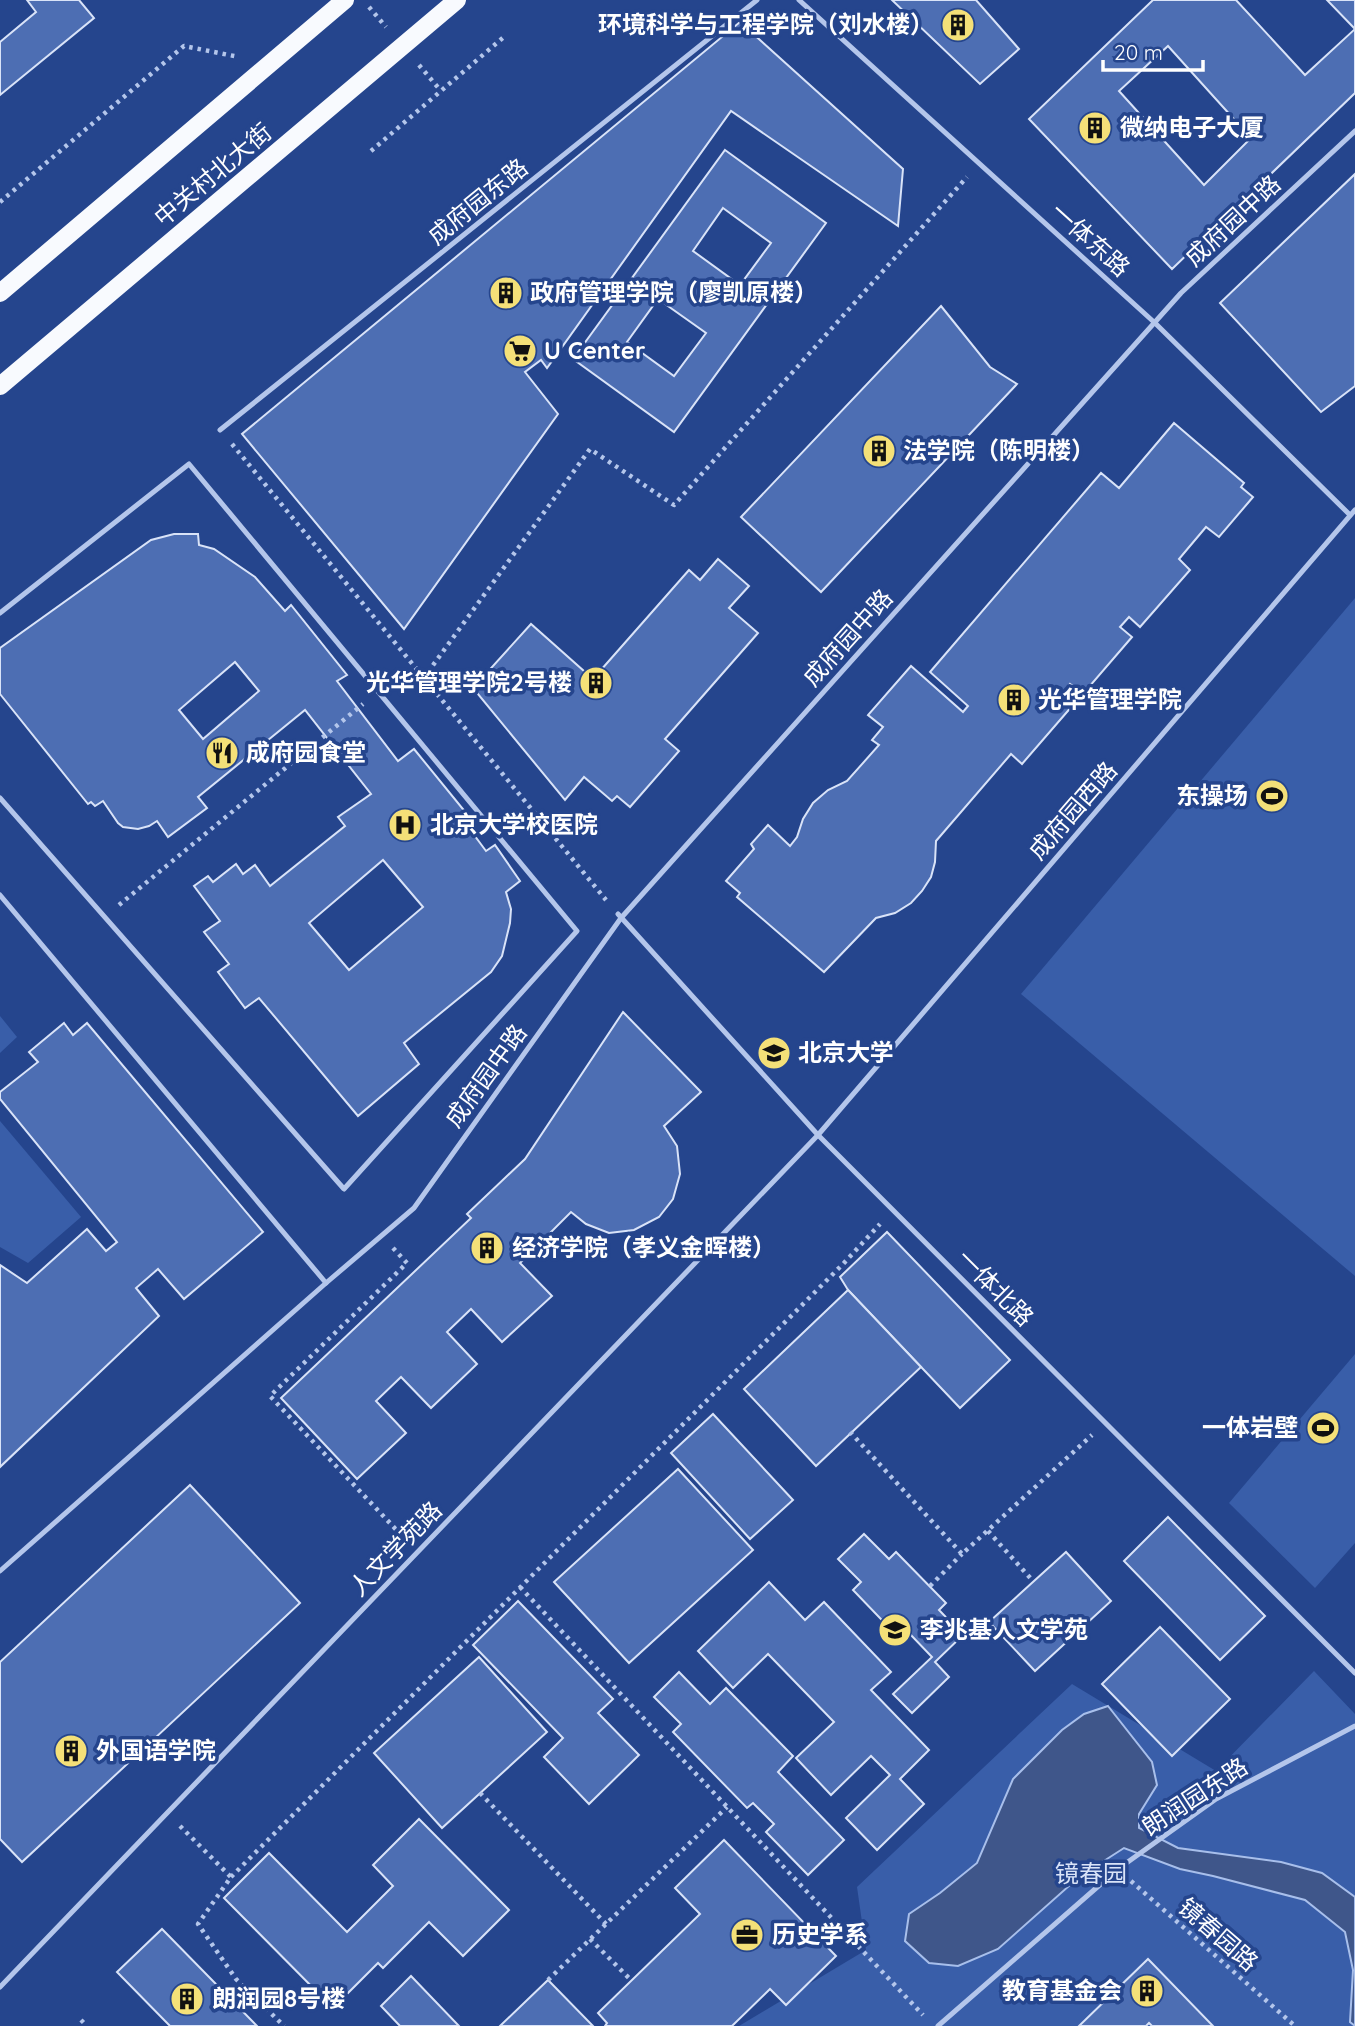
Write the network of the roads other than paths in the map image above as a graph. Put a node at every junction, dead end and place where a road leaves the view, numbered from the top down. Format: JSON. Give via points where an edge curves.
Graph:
{"nodes":[{"id":1,"x":345,"y":0,"type":"edge"},
{"id":2,"x":457,"y":0,"type":"edge"},
{"id":3,"x":757,"y":0,"type":"edge"},
{"id":4,"x":799,"y":0,"type":"edge"},
{"id":5,"x":1355,"y":131,"type":"edge"},
{"id":6,"x":0,"y":293,"type":"edge"},
{"id":7,"x":1155,"y":323,"type":"junction"},
{"id":8,"x":0,"y":386,"type":"edge"},
{"id":9,"x":220,"y":430,"type":"road end"},
{"id":10,"x":1352,"y":512,"type":"edge"},
{"id":11,"x":0,"y":613,"type":"edge"},
{"id":12,"x":0,"y":798,"type":"edge"},
{"id":13,"x":0,"y":895,"type":"edge"},
{"id":14,"x":619,"y":916,"type":"junction"},
{"id":15,"x":818,"y":1135,"type":"junction"},
{"id":16,"x":326,"y":1283,"type":"junction"},
{"id":17,"x":0,"y":1571,"type":"edge"},
{"id":18,"x":1355,"y":1672,"type":"edge"},
{"id":19,"x":1355,"y":1726,"type":"edge"},
{"id":20,"x":0,"y":1987,"type":"edge"},
{"id":21,"x":938,"y":2026,"type":"edge"}],
"edges":[{"from":1,"to":6,"type":"main road","name":"中关村北大街"},
{"from":2,"to":8,"type":"main road","name":"中关村北大街"},
{"from":3,"to":9,"type":"lane","name":"成府园东路"},
{"from":4,"to":7,"type":"lane","name":"一体东路"},
{"from":5,"to":7,"type":"lane","name":"成府园中路","via":[[1181,293]]},
{"from":7,"to":10,"type":"lane","name":"一体东路"},
{"from":7,"to":14,"type":"lane","name":"成府园中路"},
{"from":10,"to":15,"type":"lane","name":"成府园西路"},
{"from":11,"to":12,"type":"lane","via":[[189,464],[577,931],[344,1189]]},
{"from":13,"to":16,"type":"lane"},
{"from":14,"to":15,"type":"lane","name":"一体北路"},
{"from":14,"to":16,"type":"lane","name":"成府园中路","via":[[414,1209]]},
{"from":15,"to":18,"type":"lane","name":"一体北路"},
{"from":15,"to":20,"type":"lane","name":"人文学苑路"},
{"from":16,"to":17,"type":"lane","name":"成府园中路"},
{"from":19,"to":21,"type":"lane","name":"朗润园东路","via":[[1216,1799],[1118,1869]]}]}
